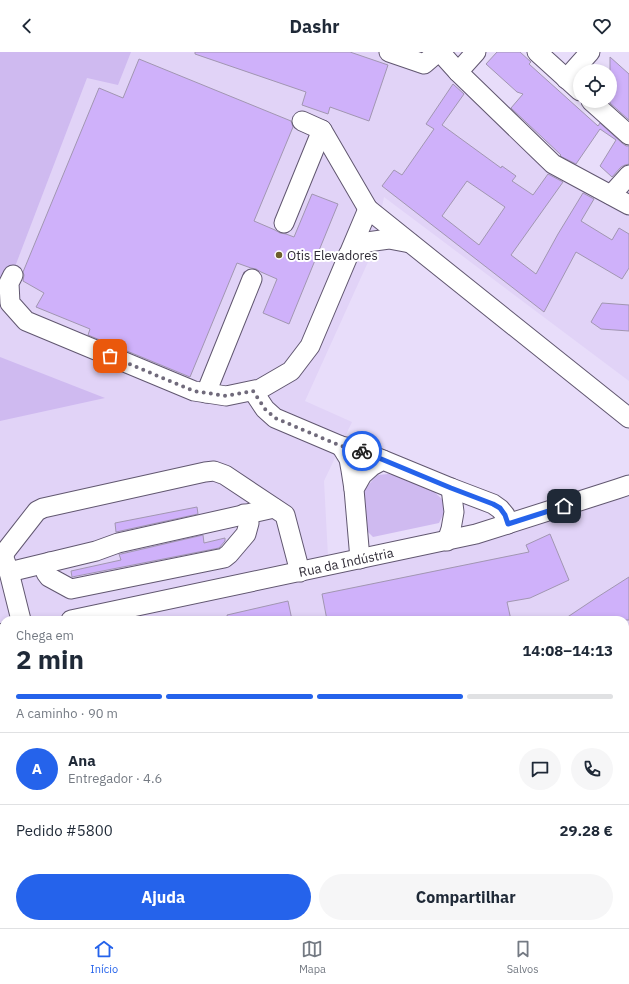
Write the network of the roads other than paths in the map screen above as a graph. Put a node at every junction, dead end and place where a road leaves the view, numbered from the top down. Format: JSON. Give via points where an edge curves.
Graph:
{"nodes":[{"id":1,"x":389,"y":52,"type":"edge"},
{"id":2,"x":439,"y":52,"type":"edge"},
{"id":3,"x":476,"y":52,"type":"edge"},
{"id":4,"x":537,"y":52,"type":"edge"},
{"id":5,"x":590,"y":52,"type":"edge"},
{"id":6,"x":458,"y":72,"type":"junction"},
{"id":7,"x":566,"y":79,"type":"junction"},
{"id":8,"x":573,"y":85,"type":"edge"},
{"id":9,"x":599,"y":108,"type":"edge"},
{"id":10,"x":302,"y":121,"type":"dead end"},
{"id":11,"x":322,"y":130,"type":"junction"},
{"id":12,"x":629,"y":135,"type":"edge"},
{"id":13,"x":629,"y":175,"type":"edge"},
{"id":14,"x":611,"y":195,"type":"junction"},
{"id":15,"x":629,"y":205,"type":"edge"},
{"id":16,"x":368,"y":209,"type":"junction"},
{"id":17,"x":284,"y":223,"type":"dead end"},
{"id":18,"x":412,"y":244,"type":"junction"},
{"id":19,"x":348,"y":255,"type":"junction"},
{"id":20,"x":13,"y":275,"type":"dead end"},
{"id":21,"x":252,"y":279,"type":"dead end"},
{"id":22,"x":253,"y":391,"type":"junction"},
{"id":23,"x":206,"y":393,"type":"junction"},
{"id":24,"x":629,"y":418,"type":"edge"},
{"id":25,"x":341,"y":446,"type":"junction"},
{"id":26,"x":384,"y":460,"type":"junction"},
{"id":27,"x":625,"y":484,"type":"edge"},
{"id":28,"x":451,"y":488,"type":"junction"},
{"id":29,"x":354,"y":489,"type":"junction"},
{"id":30,"x":274,"y":508,"type":"junction"},
{"id":31,"x":244,"y":514,"type":"junction"},
{"id":32,"x":508,"y":524,"type":"junction"},
{"id":33,"x":447,"y":541,"type":"junction"},
{"id":34,"x":360,"y":559,"type":"junction"},
{"id":35,"x":50,"y":562,"type":"junction"},
{"id":36,"x":9,"y":572,"type":"junction"},
{"id":37,"x":300,"y":572,"type":"junction"},
{"id":38,"x":20,"y":616,"type":"edge"},
{"id":39,"x":90,"y":616,"type":"edge"}],
"edges":[{"from":1,"to":2,"type":"street","via":[[424,64]]},
{"from":2,"to":6,"type":"street"},
{"from":3,"to":6,"type":"street"},
{"from":4,"to":7,"type":"street"},
{"from":5,"to":7,"type":"street"},
{"from":6,"to":14,"type":"street","via":[[553,164]]},
{"from":7,"to":8,"type":"street"},
{"from":9,"to":12,"type":"street"},
{"from":10,"to":11,"type":"street"},
{"from":11,"to":16,"type":"street"},
{"from":11,"to":17,"type":"street"},
{"from":13,"to":14,"type":"street"},
{"from":14,"to":15,"type":"street"},
{"from":16,"to":18,"type":"street"},
{"from":16,"to":19,"type":"street"},
{"from":18,"to":19,"type":"street","via":[[389,239],[367,242]]},
{"from":18,"to":24,"type":"street"},
{"from":19,"to":22,"type":"street","via":[[310,346],[291,371]]},
{"from":20,"to":23,"type":"street","via":[[9,283],[10,303],[26,320],[194,391]]},
{"from":21,"to":23,"type":"street"},
{"from":22,"to":23,"type":"street","via":[[226,396]]},
{"from":22,"to":25,"type":"street","via":[[265,409],[275,418]]},
{"from":25,"to":26,"type":"street","via":[[356,448]]},
{"from":25,"to":29,"type":"street","via":[[349,459]]},
{"from":26,"to":28,"type":"street"},
{"from":26,"to":29,"type":"street","via":[[362,475]]},
{"from":27,"to":32,"type":"street","name":"Rua da Indústria"},
{"from":28,"to":32,"type":"street","via":[[500,508]]},
{"from":28,"to":33,"type":"street","via":[[454,512]]},
{"from":29,"to":34,"type":"street"},
{"from":30,"to":31,"type":"street"},
{"from":30,"to":36,"type":"street","via":[[214,470],[43,508],[37,511],[5,552],[4,558]]},
{"from":30,"to":37,"type":"street","via":[[285,515]]},
{"from":31,"to":35,"type":"street","via":[[118,543]]},
{"from":31,"to":35,"type":"street","via":[[249,523],[246,534],[224,558],[71,589],[49,577],[46,569]]},
{"from":32,"to":33,"type":"street","name":"Rua da Indústria"},
{"from":33,"to":34,"type":"street","name":"Rua da Indústria"},
{"from":34,"to":37,"type":"street","name":"Rua da Indústria"},
{"from":35,"to":36,"type":"street"},
{"from":36,"to":38,"type":"street"},
{"from":37,"to":39,"type":"street","name":"Rua da Indústria"}]}
